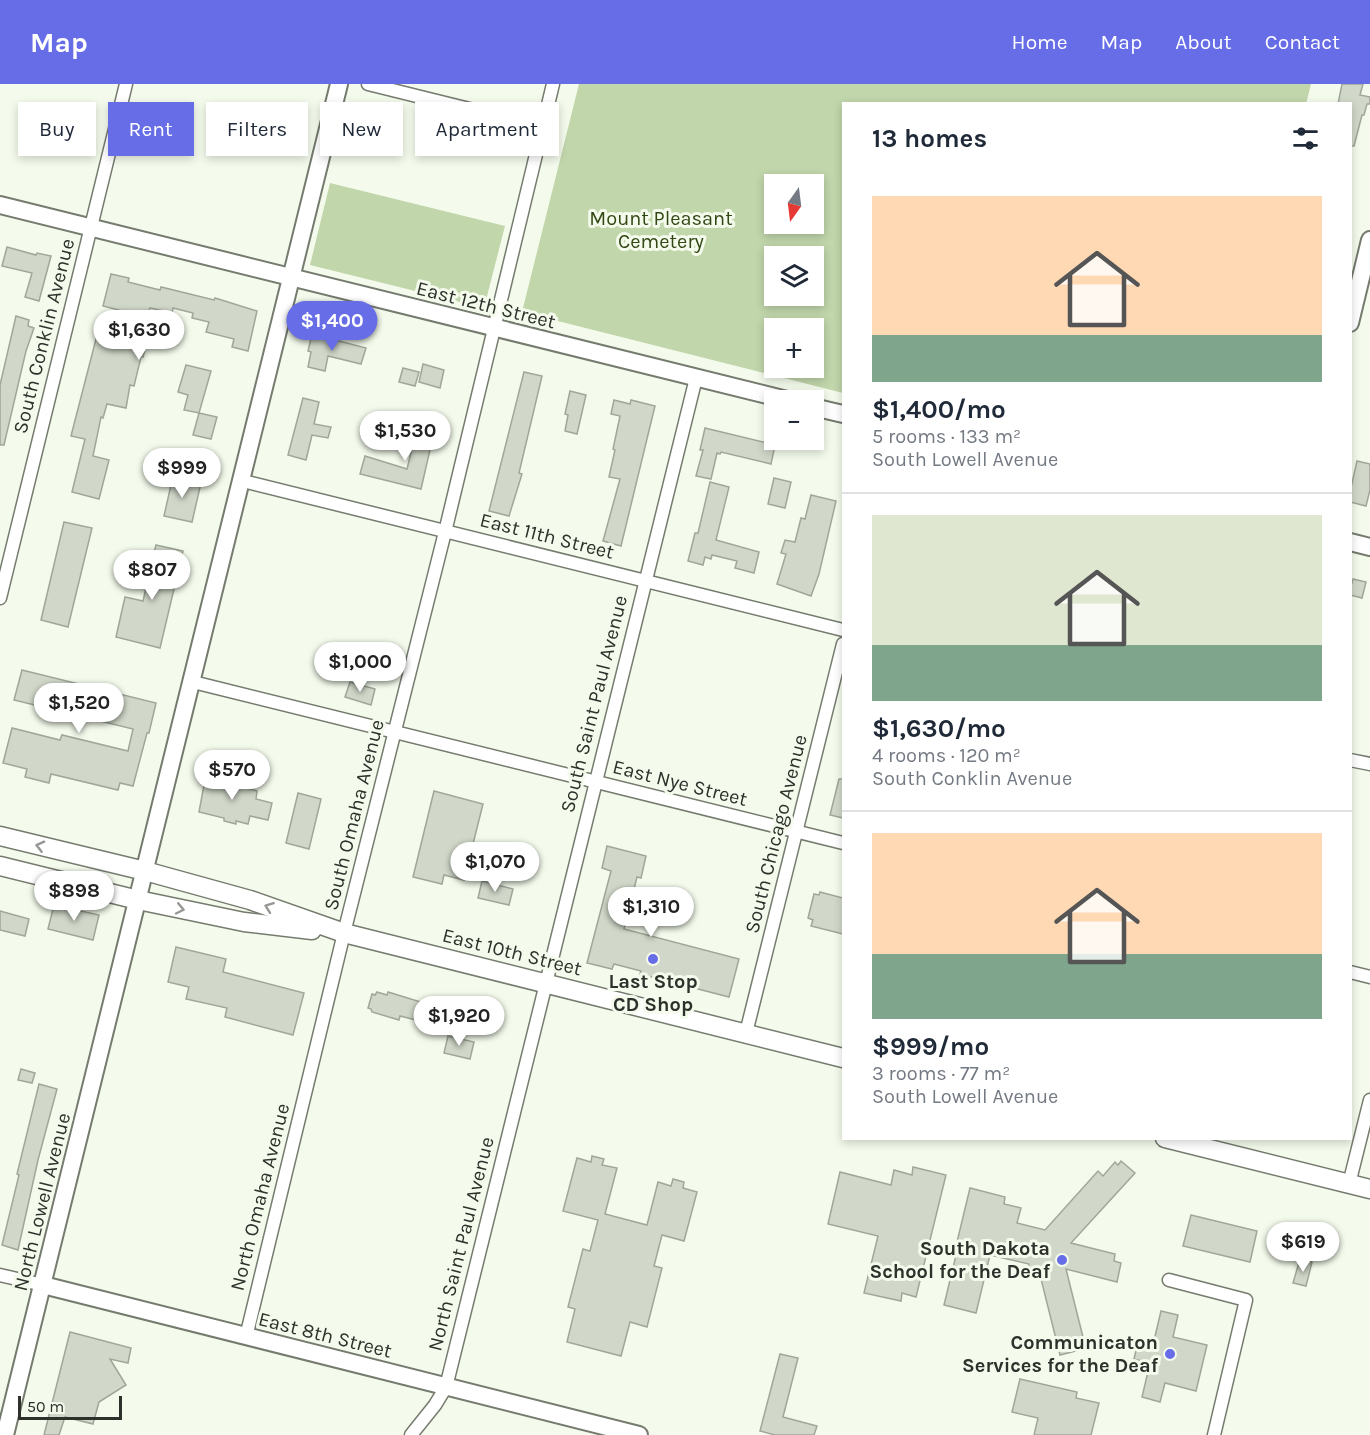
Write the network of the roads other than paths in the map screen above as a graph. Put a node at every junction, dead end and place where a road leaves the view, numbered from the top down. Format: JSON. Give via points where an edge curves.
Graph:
{"nodes":[{"id":1,"x":126,"y":84,"type":"edge"},
{"id":2,"x":339,"y":84,"type":"edge"},
{"id":3,"x":368,"y":84,"type":"edge"},
{"id":4,"x":553,"y":84,"type":"edge"},
{"id":5,"x":441,"y":102,"type":"edge"},
{"id":6,"x":548,"y":102,"type":"edge"},
{"id":7,"x":535,"y":156,"type":"edge"},
{"id":8,"x":0,"y":205,"type":"edge"},
{"id":9,"x":91,"y":228,"type":"junction"},
{"id":10,"x":1370,"y":240,"type":"edge"},
{"id":11,"x":292,"y":279,"type":"junction"},
{"id":12,"x":1352,"y":315,"type":"edge"},
{"id":13,"x":494,"y":328,"type":"junction"},
{"id":14,"x":696,"y":378,"type":"junction"},
{"id":15,"x":764,"y":394,"type":"edge"},
{"id":16,"x":824,"y":410,"type":"edge"},
{"id":17,"x":842,"y":414,"type":"edge"},
{"id":18,"x":243,"y":481,"type":"junction"},
{"id":19,"x":445,"y":532,"type":"junction"},
{"id":20,"x":1352,"y":542,"type":"edge"},
{"id":21,"x":1370,"y":547,"type":"edge"},
{"id":22,"x":645,"y":580,"type":"junction"},
{"id":23,"x":0,"y":598,"type":"edge"},
{"id":24,"x":842,"y":630,"type":"edge"},
{"id":25,"x":842,"y":648,"type":"edge"},
{"id":26,"x":193,"y":682,"type":"junction"},
{"id":27,"x":395,"y":732,"type":"junction"},
{"id":28,"x":1352,"y":760,"type":"edge"},
{"id":29,"x":1370,"y":764,"type":"edge"},
{"id":30,"x":594,"y":782,"type":"junction"},
{"id":31,"x":797,"y":831,"type":"junction"},
{"id":32,"x":0,"y":836,"type":"edge"},
{"id":33,"x":842,"y":843,"type":"edge"},
{"id":34,"x":0,"y":866,"type":"edge"},
{"id":35,"x":145,"y":871,"type":"junction"},
{"id":36,"x":138,"y":900,"type":"junction"},
{"id":37,"x":344,"y":933,"type":"junction"},
{"id":38,"x":1352,"y":972,"type":"edge"},
{"id":39,"x":1370,"y":977,"type":"edge"},
{"id":40,"x":546,"y":983,"type":"junction"},
{"id":41,"x":746,"y":1033,"type":"junction"},
{"id":42,"x":842,"y":1058,"type":"edge"},
{"id":43,"x":311,"y":1066,"type":"joint"},
{"id":44,"x":1370,"y":1100,"type":"edge"},
{"id":45,"x":515,"y":1109,"type":"joint"},
{"id":46,"x":1173,"y":1140,"type":"edge"},
{"id":47,"x":1349,"y":1184,"type":"junction"},
{"id":48,"x":1370,"y":1189,"type":"edge"},
{"id":49,"x":0,"y":1275,"type":"edge"},
{"id":50,"x":1169,"y":1280,"type":"dead end"},
{"id":51,"x":43,"y":1286,"type":"junction"},
{"id":52,"x":246,"y":1337,"type":"junction"},
{"id":53,"x":446,"y":1387,"type":"junction"},
{"id":54,"x":5,"y":1435,"type":"edge"},
{"id":55,"x":411,"y":1435,"type":"edge"},
{"id":56,"x":639,"y":1435,"type":"edge"},
{"id":57,"x":1214,"y":1435,"type":"edge"}],
"edges":[{"from":1,"to":9,"type":"street","name":"South Conklin Avenue"},
{"from":2,"to":11,"type":"street","name":"North Lowell Avenue"},
{"from":3,"to":5,"type":"street"},
{"from":4,"to":6,"type":"street","name":"South Omaha Avenue"},
{"from":7,"to":13,"type":"street","name":"South Omaha Avenue"},
{"from":8,"to":9,"type":"street","name":"East 12th Street"},
{"from":9,"to":11,"type":"street","name":"East 12th Street"},
{"from":9,"to":23,"type":"street","name":"South Conklin Avenue"},
{"from":10,"to":12,"type":"street"},
{"from":11,"to":13,"type":"street","name":"East 12th Street"},
{"from":11,"to":18,"type":"street","name":"North Lowell Avenue"},
{"from":13,"to":14,"type":"street","name":"East 12th Street"},
{"from":13,"to":19,"type":"street","name":"South Omaha Avenue"},
{"from":14,"to":15,"type":"street","name":"East 12th Street"},
{"from":14,"to":22,"type":"street","name":"South Saint Paul Avenue"},
{"from":16,"to":17,"type":"street"},
{"from":18,"to":19,"type":"street","name":"East 11th Street"},
{"from":18,"to":26,"type":"street","name":"North Lowell Avenue"},
{"from":19,"to":22,"type":"street","name":"East 11th Street"},
{"from":19,"to":27,"type":"street","name":"South Omaha Avenue"},
{"from":20,"to":21,"type":"street"},
{"from":22,"to":24,"type":"street","name":"East 11th Street"},
{"from":22,"to":30,"type":"street","name":"South Saint Paul Avenue"},
{"from":25,"to":31,"type":"street","name":"South Chicago Avenue"},
{"from":26,"to":27,"type":"street","name":"East Nye Street"},
{"from":26,"to":35,"type":"street","name":"North Lowell Avenue"},
{"from":27,"to":30,"type":"street","name":"East Nye Street"},
{"from":27,"to":37,"type":"street","name":"South Omaha Avenue"},
{"from":28,"to":29,"type":"street"},
{"from":30,"to":31,"type":"street","name":"East Nye Street"},
{"from":30,"to":40,"type":"street","name":"South Saint Paul Avenue"},
{"from":31,"to":33,"type":"street","name":"East Nye Street"},
{"from":31,"to":41,"type":"street","name":"South Chicago Avenue"},
{"from":35,"to":32,"type":"main road","name":"East 10th Street","one_way":true},
{"from":34,"to":36,"type":"main road","name":"East 10th Street"},
{"from":35,"to":36,"type":"street","name":"North Lowell Avenue"},
{"from":37,"to":35,"type":"main road","name":"East 10th Street","one_way":true,"via":[[250,900]]},
{"from":36,"to":37,"type":"main road","name":"East 10th Street","one_way":true,"via":[[244,922]]},
{"from":36,"to":51,"type":"street","name":"North Lowell Avenue"},
{"from":37,"to":40,"type":"main road","name":"East 10th Street"},
{"from":37,"to":43,"type":"street","name":"South Omaha Avenue"},
{"from":38,"to":39,"type":"street"},
{"from":40,"to":41,"type":"main road","name":"East 10th Street"},
{"from":40,"to":45,"type":"street","name":"South Saint Paul Avenue"},
{"from":41,"to":42,"type":"main road","name":"East 10th Street"},
{"from":43,"to":52,"type":"street","name":"North Omaha Avenue"},
{"from":44,"to":47,"type":"street"},
{"from":45,"to":53,"type":"street","name":"North Saint Paul Avenue"},
{"from":46,"to":47,"type":"main road"},
{"from":47,"to":48,"type":"main road"},
{"from":49,"to":51,"type":"street","name":"East 8th Street"},
{"from":50,"to":57,"type":"street","via":[[1246,1300]]},
{"from":51,"to":52,"type":"street","name":"East 8th Street"},
{"from":51,"to":54,"type":"street","name":"North Lowell Avenue"},
{"from":52,"to":53,"type":"street","name":"East 8th Street"},
{"from":53,"to":55,"type":"street","name":"North Saint Paul Avenue"},
{"from":53,"to":56,"type":"street","name":"East 8th Street"}]}
